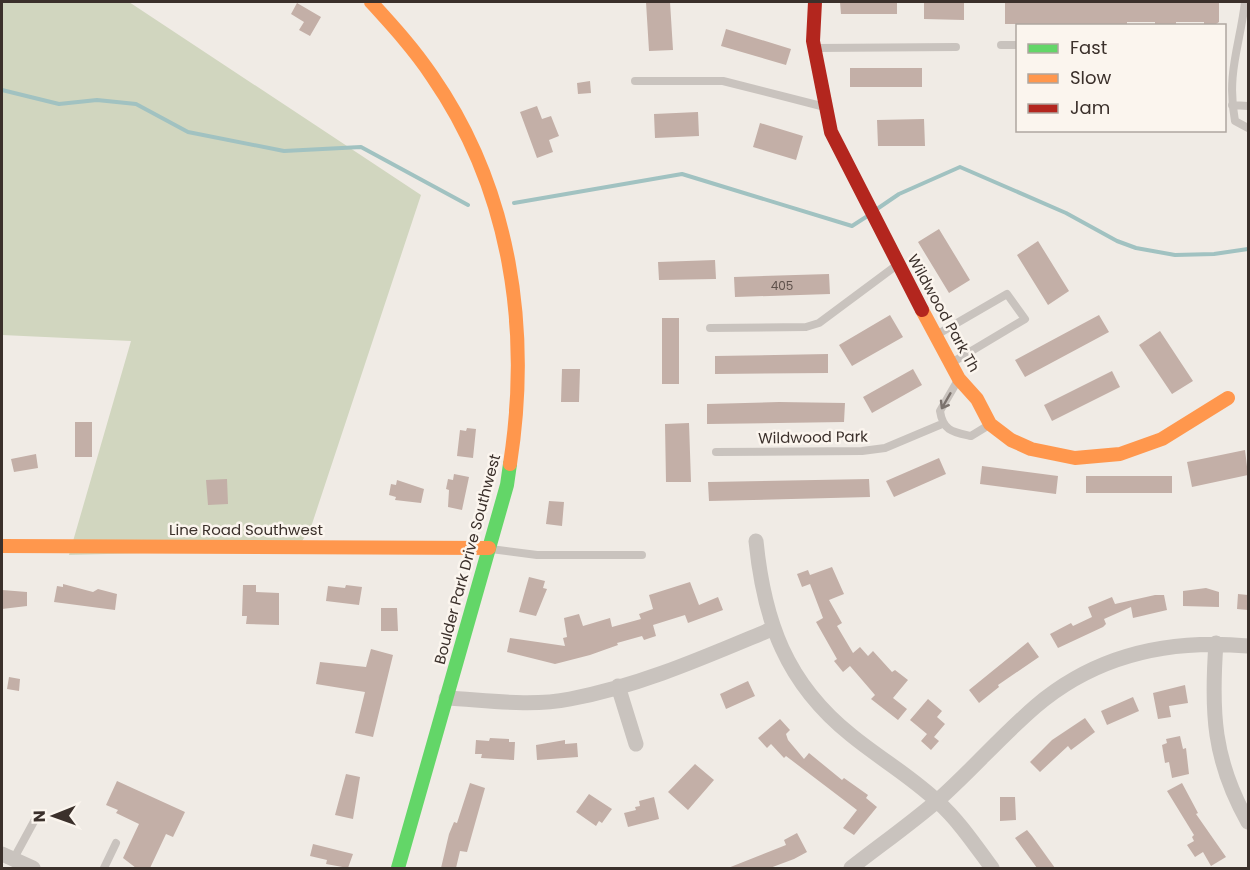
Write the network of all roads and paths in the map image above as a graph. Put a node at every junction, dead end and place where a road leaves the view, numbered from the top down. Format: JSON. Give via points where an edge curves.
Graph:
{"nodes":[{"id":1,"x":371,"y":2,"type":"edge"},
{"id":2,"x":815,"y":2,"type":"edge"},
{"id":3,"x":1245,"y":2,"type":"edge"},
{"id":4,"x":1246,"y":16,"type":"edge"},
{"id":5,"x":1001,"y":45,"type":"dead end"},
{"id":6,"x":1016,"y":45,"type":"edge"},
{"id":7,"x":956,"y":47,"type":"dead end"},
{"id":8,"x":1226,"y":47,"type":"edge"},
{"id":9,"x":1235,"y":47,"type":"junction"},
{"id":10,"x":815,"y":48,"type":"junction"},
{"id":11,"x":635,"y":81,"type":"dead end"},
{"id":12,"x":1232,"y":105,"type":"junction"},
{"id":13,"x":1248,"y":106,"type":"edge"},
{"id":14,"x":826,"y":107,"type":"junction"},
{"id":15,"x":1248,"y":128,"type":"edge"},
{"id":16,"x":898,"y":264,"type":"junction"},
{"id":17,"x":710,"y":328,"type":"dead end"},
{"id":18,"x":937,"y":335,"type":"junction"},
{"id":19,"x":951,"y":363,"type":"junction"},
{"id":20,"x":959,"y":379,"type":"junction"},
{"id":21,"x":1228,"y":398,"type":"dead end"},
{"id":22,"x":942,"y":424,"type":"junction"},
{"id":23,"x":990,"y":424,"type":"junction"},
{"id":24,"x":716,"y":452,"type":"dead end"},
{"id":25,"x":756,"y":541,"type":"dead end"},
{"id":26,"x":2,"y":546,"type":"edge"},
{"id":27,"x":489,"y":548,"type":"junction"},
{"id":28,"x":642,"y":555,"type":"dead end"},
{"id":29,"x":772,"y":629,"type":"junction"},
{"id":30,"x":1216,"y":643,"type":"junction"},
{"id":31,"x":1248,"y":646,"type":"edge"},
{"id":32,"x":618,"y":686,"type":"junction"},
{"id":33,"x":446,"y":698,"type":"junction"},
{"id":34,"x":636,"y":744,"type":"dead end"},
{"id":35,"x":937,"y":801,"type":"junction"},
{"id":36,"x":38,"y":814,"type":"dead end"},
{"id":37,"x":1248,"y":822,"type":"edge"},
{"id":38,"x":116,"y":843,"type":"dead end"},
{"id":39,"x":7,"y":857,"type":"edge"},
{"id":40,"x":33,"y":868,"type":"edge"},
{"id":41,"x":104,"y":868,"type":"edge"},
{"id":42,"x":398,"y":868,"type":"edge"},
{"id":43,"x":850,"y":868,"type":"edge"},
{"id":44,"x":992,"y":868,"type":"edge"}],
"edges":[{"from":1,"to":27,"type":"street","name":"Boulder Park Drive Southwest","via":[[433,76],[461,123],[505,246],[516,310],[519,390],[507,485]]},
{"from":2,"to":10,"type":"street","name":"Wildwood Park Th"},
{"from":3,"to":4,"type":"lane"},
{"from":4,"to":9,"type":"lane"},
{"from":5,"to":6,"type":"lane"},
{"from":7,"to":10,"type":"lane"},
{"from":8,"to":9,"type":"lane"},
{"from":9,"to":12,"type":"lane"},
{"from":10,"to":14,"type":"street","name":"Wildwood Park Th"},
{"from":11,"to":14,"type":"lane","via":[[723,81]]},
{"from":12,"to":13,"type":"lane"},
{"from":12,"to":15,"type":"lane","via":[[1235,121]]},
{"from":14,"to":16,"type":"street","name":"Wildwood Park Th","via":[[831,132]]},
{"from":16,"to":17,"type":"lane","via":[[819,323],[806,327]]},
{"from":16,"to":18,"type":"street","name":"Wildwood Park Th"},
{"from":18,"to":19,"type":"street","name":"Wildwood Park Th"},
{"from":18,"to":19,"type":"lane","via":[[1007,294],[1025,319]]},
{"from":19,"to":20,"type":"street","name":"Wildwood Park Th"},
{"from":20,"to":22,"type":"lane","one_way":true,"via":[[940,411]]},
{"from":20,"to":23,"type":"street","name":"Wildwood Park Th","via":[[978,400]]},
{"from":21,"to":23,"type":"street","name":"Wildwood Park Th","via":[[1160,440],[1100,458],[1066,458],[1031,449]]},
{"from":22,"to":23,"type":"lane","via":[[951,432],[971,436]]},
{"from":22,"to":24,"type":"lane","name":"Wildwood Park","via":[[885,448],[862,451]]},
{"from":25,"to":29,"type":"street","via":[[760,588]]},
{"from":26,"to":27,"type":"street","name":"Line Road Southwest"},
{"from":27,"to":28,"type":"lane","via":[[568,556]]},
{"from":27,"to":33,"type":"street","name":"Boulder Park Drive Southwest"},
{"from":29,"to":32,"type":"street","via":[[677,668]]},
{"from":29,"to":35,"type":"street","via":[[795,674],[824,711]]},
{"from":30,"to":31,"type":"street"},
{"from":30,"to":35,"type":"street","via":[[1146,650],[1080,675],[1037,706]]},
{"from":30,"to":37,"type":"street","via":[[1214,723],[1226,777]]},
{"from":32,"to":33,"type":"street","via":[[568,700]]},
{"from":32,"to":34,"type":"street"},
{"from":33,"to":42,"type":"street","name":"Boulder Park Drive Southwest"},
{"from":35,"to":43,"type":"street"},
{"from":35,"to":44,"type":"street"},
{"from":36,"to":39,"type":"lane"},
{"from":38,"to":41,"type":"lane"},
{"from":39,"to":40,"type":"street"}]}
